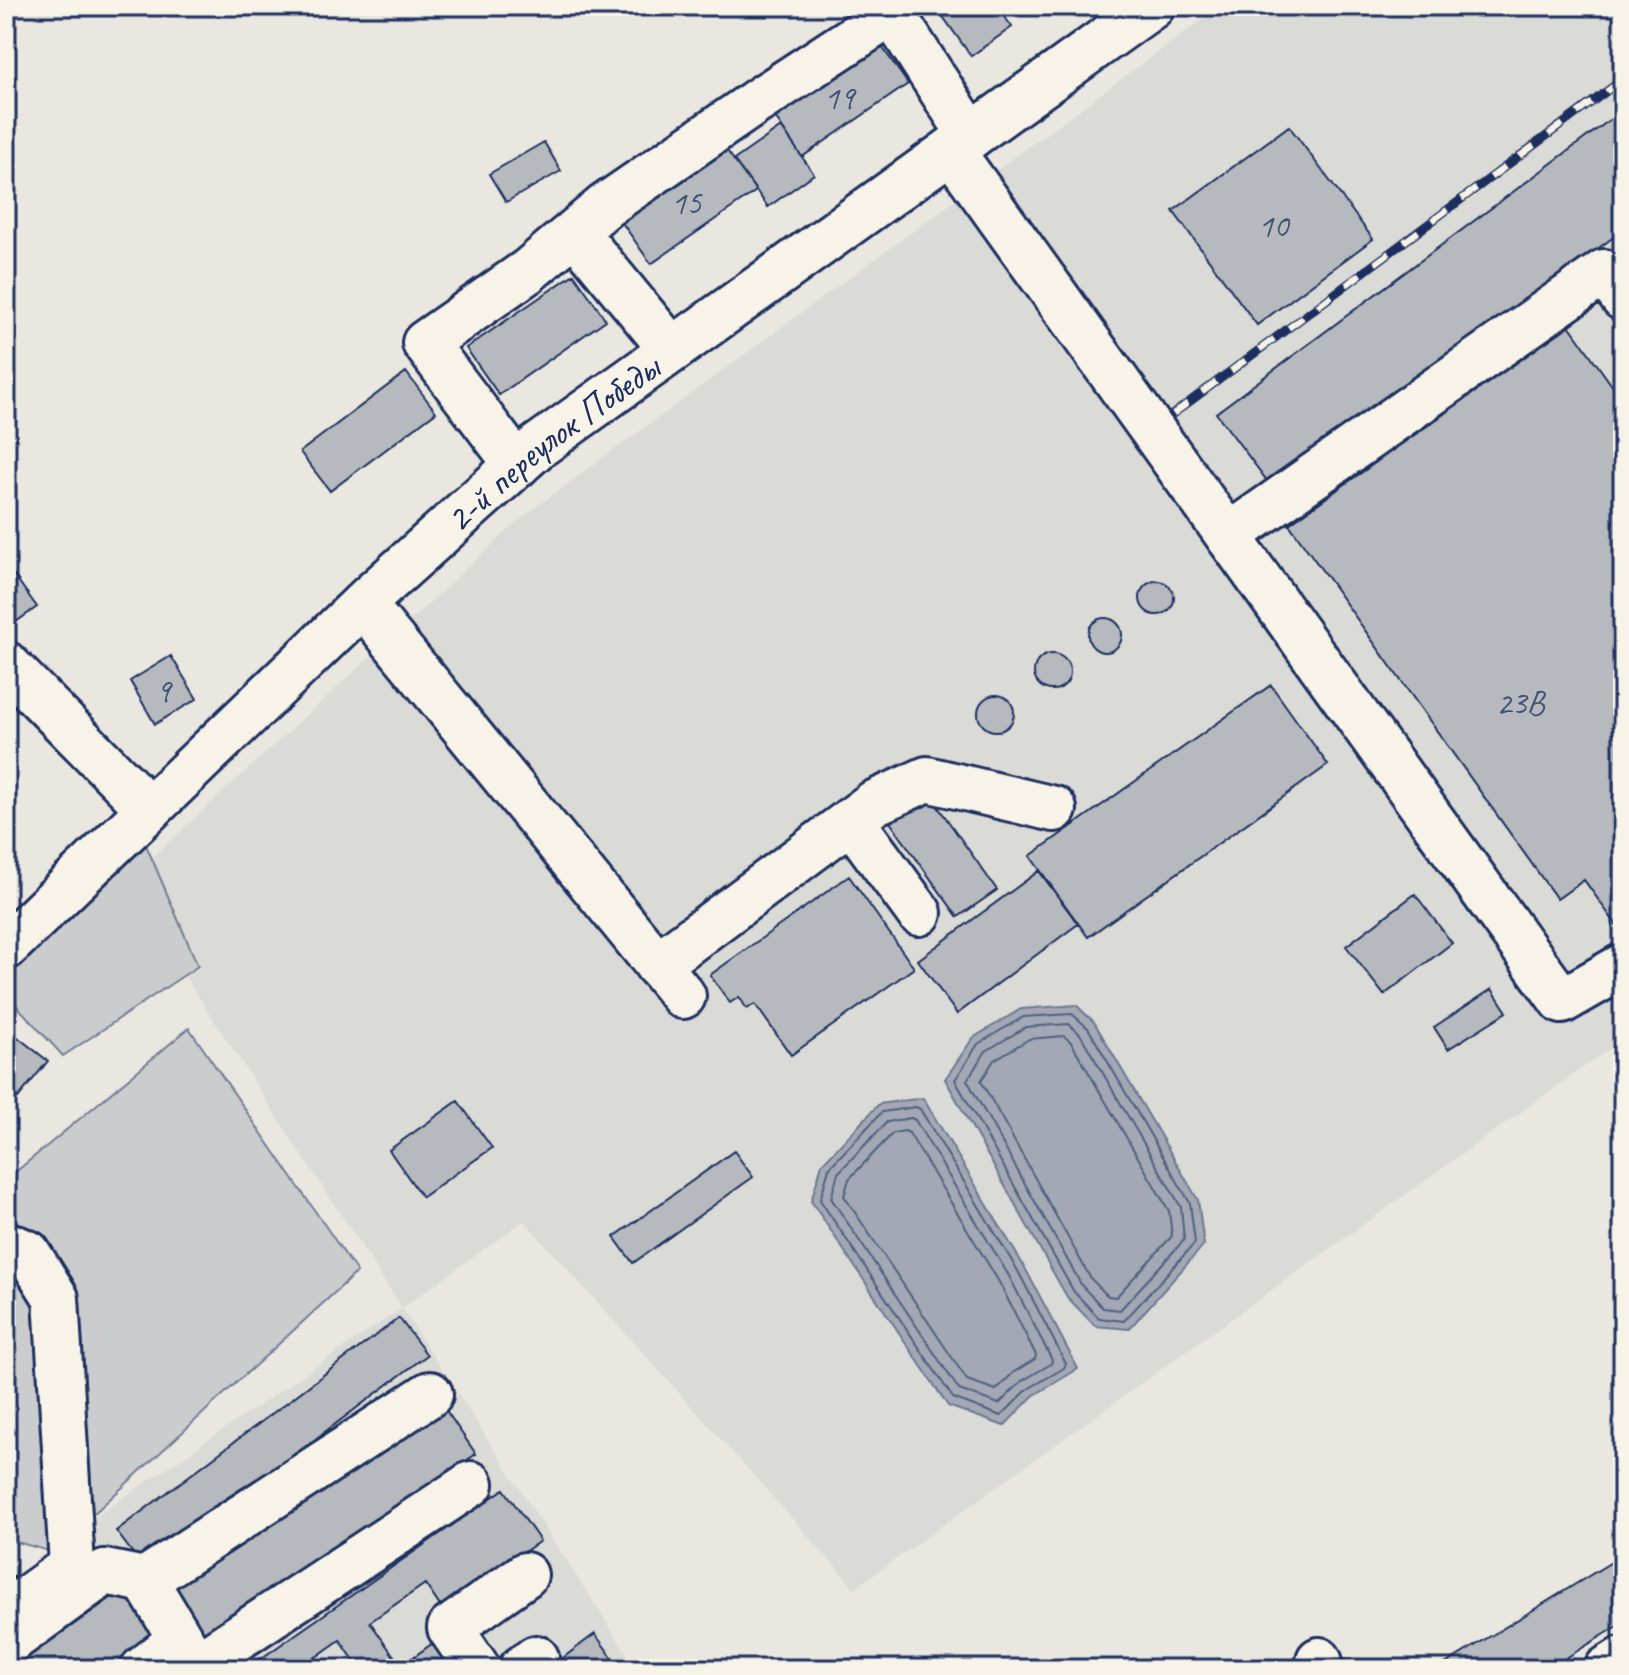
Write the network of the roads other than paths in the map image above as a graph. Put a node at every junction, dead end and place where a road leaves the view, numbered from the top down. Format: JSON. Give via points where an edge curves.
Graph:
{"nodes":[{"id":1,"x":1152,"y":6,"type":"edge"},
{"id":2,"x":894,"y":10,"type":"edge"},
{"id":3,"x":961,"y":143,"type":"junction"},
{"id":4,"x":575,"y":232,"type":"junction"},
{"id":5,"x":1623,"y":298,"type":"edge"},
{"id":6,"x":672,"y":350,"type":"junction"},
{"id":7,"x":517,"y":465,"type":"junction"},
{"id":8,"x":1228,"y":536,"type":"junction"},
{"id":9,"x":363,"y":604,"type":"junction"},
{"id":10,"x":6,"y":664,"type":"edge"},
{"id":11,"x":149,"y":809,"type":"junction"},
{"id":12,"x":1054,"y":809,"type":"dead end"},
{"id":13,"x":851,"y":820,"type":"junction"},
{"id":14,"x":919,"y":913,"type":"dead end"},
{"id":15,"x":6,"y":947,"type":"edge"},
{"id":16,"x":1623,"y":966,"type":"edge"},
{"id":17,"x":6,"y":1244,"type":"edge"},
{"id":18,"x":430,"y":1394,"type":"dead end"},
{"id":19,"x":471,"y":1484,"type":"dead end"},
{"id":20,"x":525,"y":1575,"type":"dead end"},
{"id":21,"x":145,"y":1580,"type":"junction"},
{"id":22,"x":6,"y":1613,"type":"edge"},
{"id":23,"x":6,"y":1644,"type":"edge"},
{"id":24,"x":1623,"y":1659,"type":"edge"},
{"id":25,"x":204,"y":1661,"type":"edge"},
{"id":26,"x":143,"y":1669,"type":"edge"},
{"id":27,"x":478,"y":1669,"type":"edge"},
{"id":28,"x":1607,"y":1669,"type":"edge"}],
"edges":[{"from":1,"to":3,"type":"street","name":"2-й переулок Победы"},
{"from":2,"to":3,"type":"street"},
{"from":2,"to":4,"type":"street","via":[[605,206]]},
{"from":3,"to":6,"type":"street","name":"2-й переулок Победы"},
{"from":3,"to":8,"type":"street"},
{"from":4,"to":6,"type":"street"},
{"from":4,"to":7,"type":"street","via":[[425,343]]},
{"from":5,"to":8,"type":"street","via":[[1604,272]]},
{"from":6,"to":7,"type":"street","name":"2-й переулок Победы"},
{"from":7,"to":9,"type":"street","name":"2-й переулок Победы"},
{"from":8,"to":16,"type":"street","via":[[1562,1001]]},
{"from":9,"to":11,"type":"street","name":"2-й переулок Победы"},
{"from":9,"to":13,"type":"street","via":[[670,980]]},
{"from":10,"to":11,"type":"street"},
{"from":11,"to":15,"type":"street","name":"2-й переулок Победы"},
{"from":12,"to":13,"type":"street","via":[[927,779],[874,803]]},
{"from":13,"to":14,"type":"street"},
{"from":17,"to":22,"type":"street","via":[[28,1253],[56,1298],[72,1566]]},
{"from":18,"to":21,"type":"street"},
{"from":19,"to":25,"type":"street"},
{"from":20,"to":27,"type":"street","via":[[450,1628]]},
{"from":21,"to":23,"type":"street","via":[[105,1572]]},
{"from":21,"to":25,"type":"street"},
{"from":24,"to":28,"type":"street"},
{"from":25,"to":26,"type":"street","via":[[167,1650]]}]}
